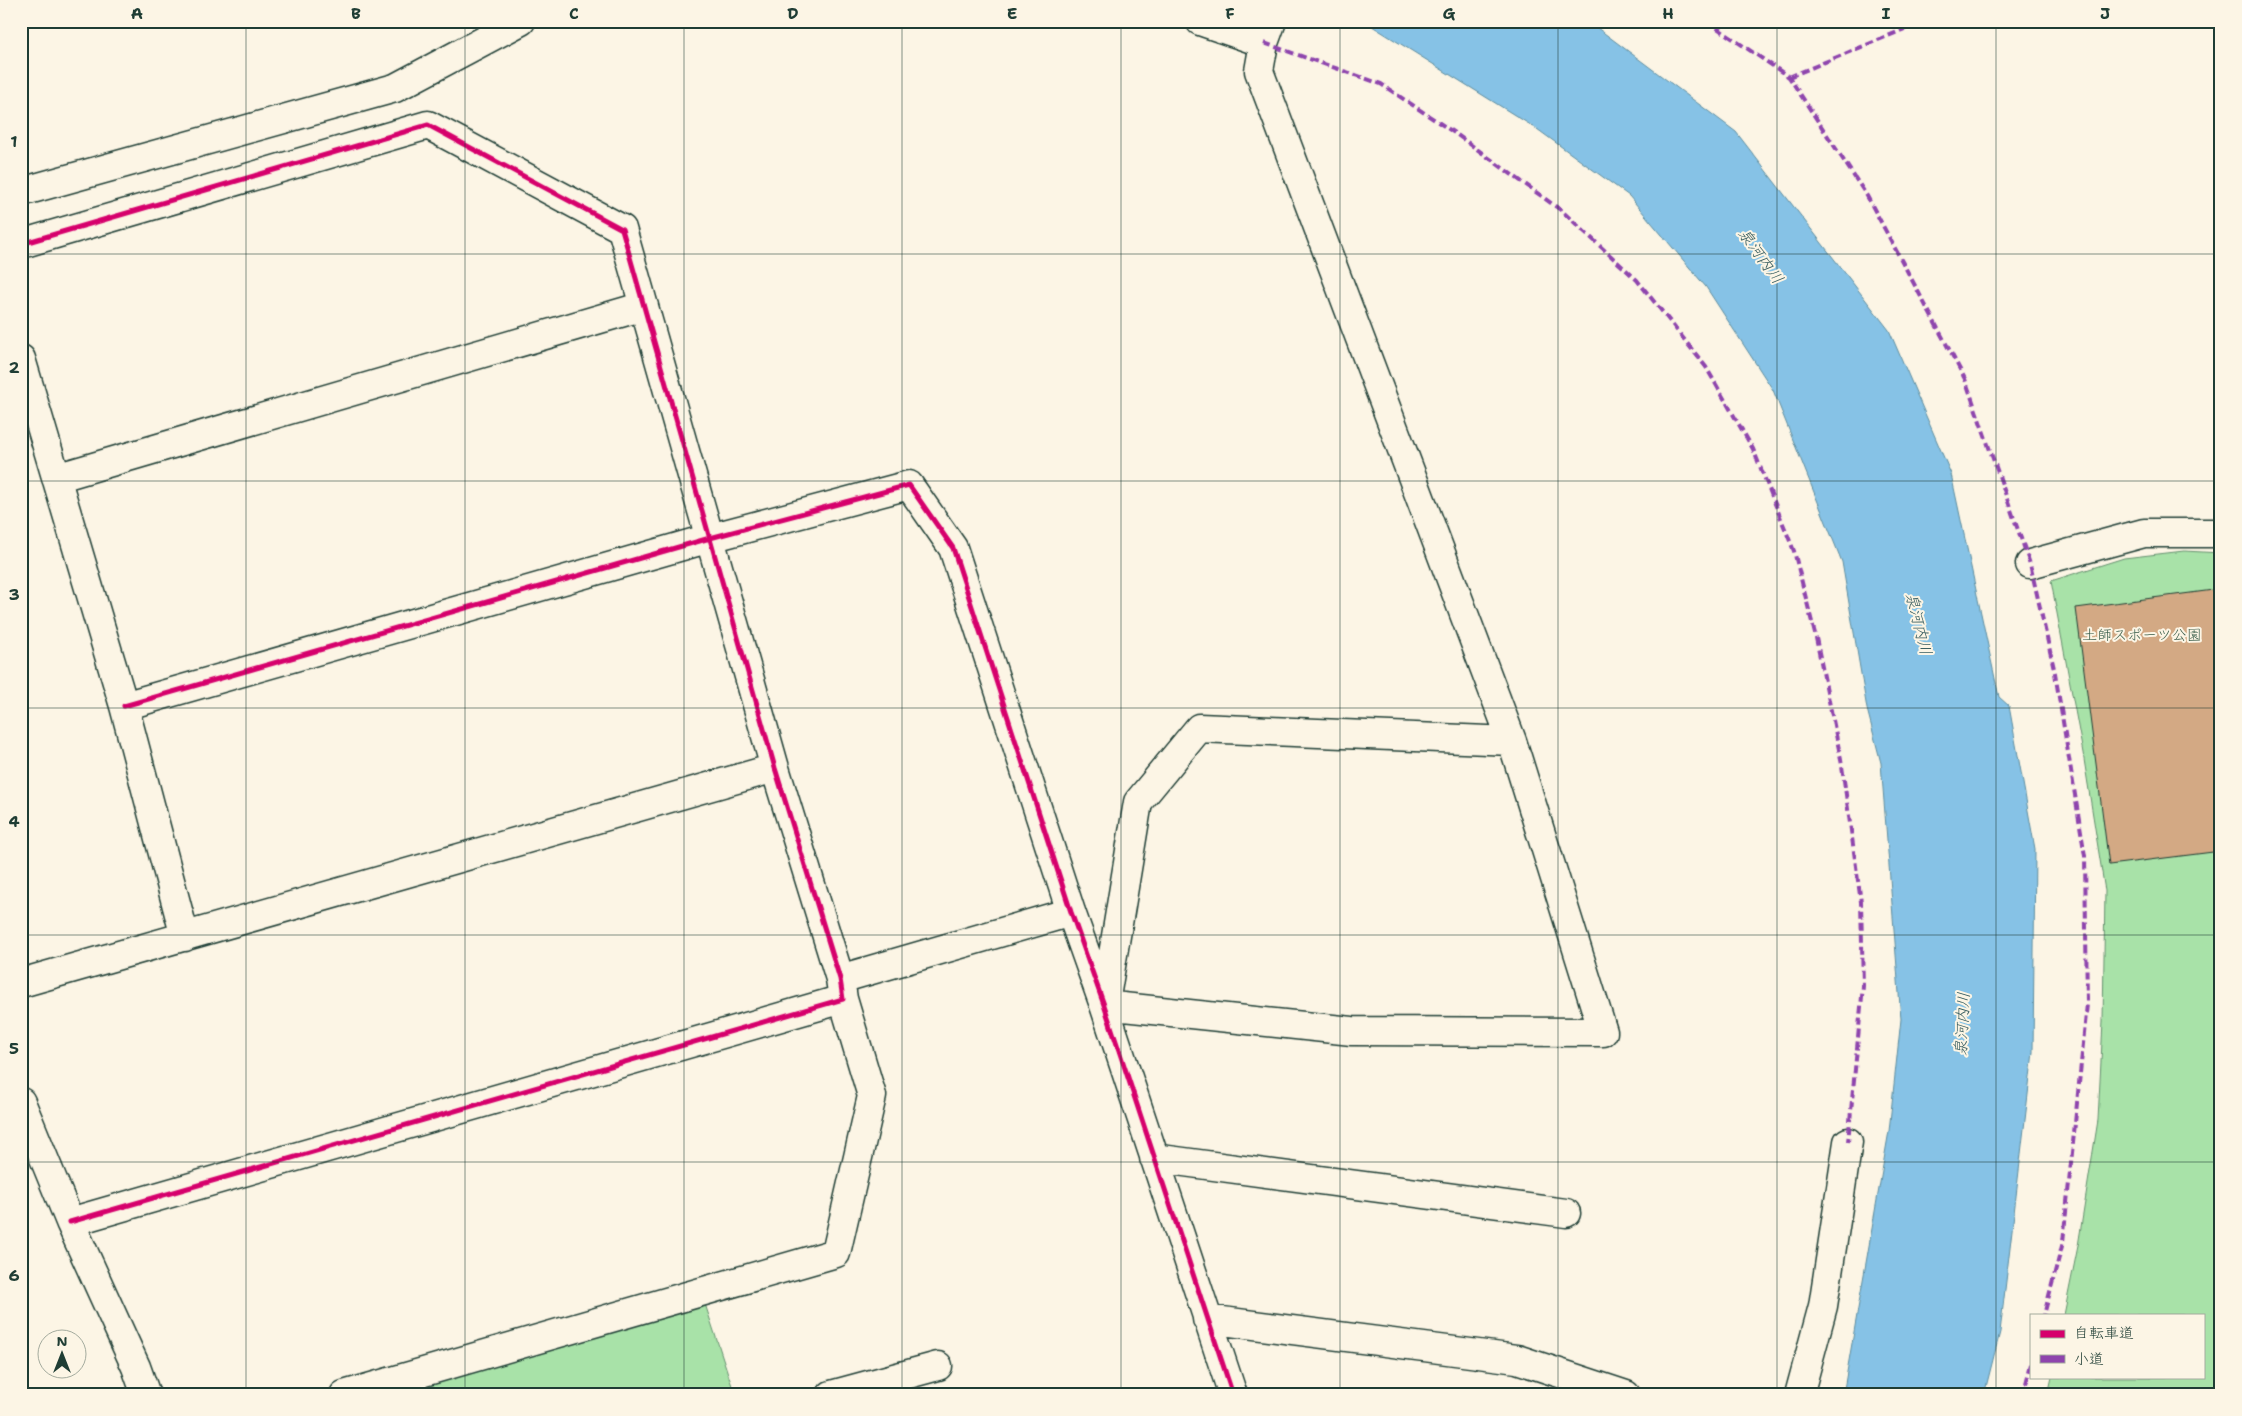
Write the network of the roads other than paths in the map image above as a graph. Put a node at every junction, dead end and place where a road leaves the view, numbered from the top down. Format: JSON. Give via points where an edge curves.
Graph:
{"nodes":[{"id":1,"x":521,"y":21,"type":"edge"},
{"id":2,"x":1200,"y":21,"type":"edge"},
{"id":3,"x":1270,"y":29,"type":"edge"},
{"id":4,"x":21,"y":192,"type":"edge"},
{"id":5,"x":21,"y":244,"type":"edge"},
{"id":6,"x":644,"y":306,"type":"junction"},
{"id":7,"x":21,"y":359,"type":"edge"},
{"id":8,"x":56,"y":478,"type":"junction"},
{"id":9,"x":2221,"y":533,"type":"edge"},
{"id":10,"x":710,"y":538,"type":"junction"},
{"id":11,"x":2030,"y":564,"type":"dead end"},
{"id":12,"x":124,"y":706,"type":"junction"},
{"id":13,"x":1512,"y":740,"type":"junction"},
{"id":14,"x":774,"y":768,"type":"junction"},
{"id":15,"x":1071,"y":912,"type":"junction"},
{"id":16,"x":185,"y":937,"type":"junction"},
{"id":17,"x":21,"y":983,"type":"edge"},
{"id":18,"x":842,"y":989,"type":"junction"},
{"id":19,"x":1104,"y":1005,"type":"junction"},
{"id":20,"x":21,"y":1102,"type":"edge"},
{"id":21,"x":1848,"y":1142,"type":"dead end"},
{"id":22,"x":1154,"y":1158,"type":"junction"},
{"id":23,"x":1566,"y":1213,"type":"dead end"},
{"id":24,"x":70,"y":1222,"type":"junction"},
{"id":25,"x":1207,"y":1319,"type":"junction"},
{"id":26,"x":938,"y":1366,"type":"dead end"},
{"id":27,"x":146,"y":1395,"type":"edge"},
{"id":28,"x":344,"y":1395,"type":"edge"},
{"id":29,"x":831,"y":1395,"type":"edge"},
{"id":30,"x":1233,"y":1395,"type":"edge"},
{"id":31,"x":1626,"y":1395,"type":"edge"},
{"id":32,"x":1799,"y":1395,"type":"edge"}],
"edges":[{"from":1,"to":4,"type":"street","via":[[395,88]]},
{"from":2,"to":3,"type":"street"},
{"from":3,"to":13,"type":"street","via":[[1259,71]]},
{"from":5,"to":6,"type":"street","via":[[428,125],[622,229]]},
{"from":6,"to":8,"type":"street"},
{"from":6,"to":10,"type":"street"},
{"from":7,"to":8,"type":"street"},
{"from":8,"to":12,"type":"street"},
{"from":9,"to":11,"type":"street","via":[[2144,533]]},
{"from":10,"to":12,"type":"street"},
{"from":10,"to":14,"type":"street"},
{"from":10,"to":15,"type":"street","via":[[908,485],[953,548]]},
{"from":12,"to":16,"type":"street"},
{"from":13,"to":19,"type":"street","via":[[1199,728],[1138,802]]},
{"from":13,"to":19,"type":"street","via":[[1603,1032],[1352,1031]]},
{"from":14,"to":16,"type":"street"},
{"from":14,"to":18,"type":"street"},
{"from":15,"to":18,"type":"street"},
{"from":15,"to":19,"type":"street"},
{"from":16,"to":17,"type":"street"},
{"from":18,"to":24,"type":"street"},
{"from":18,"to":28,"type":"street","via":[[872,1096],[836,1253]]},
{"from":19,"to":22,"type":"street"},
{"from":20,"to":24,"type":"street"},
{"from":21,"to":32,"type":"street","via":[[1823,1306]]},
{"from":22,"to":23,"type":"street"},
{"from":22,"to":25,"type":"street"},
{"from":24,"to":27,"type":"street"},
{"from":25,"to":30,"type":"street"},
{"from":25,"to":31,"type":"street","via":[[1517,1359]]},
{"from":26,"to":29,"type":"street"}]}
